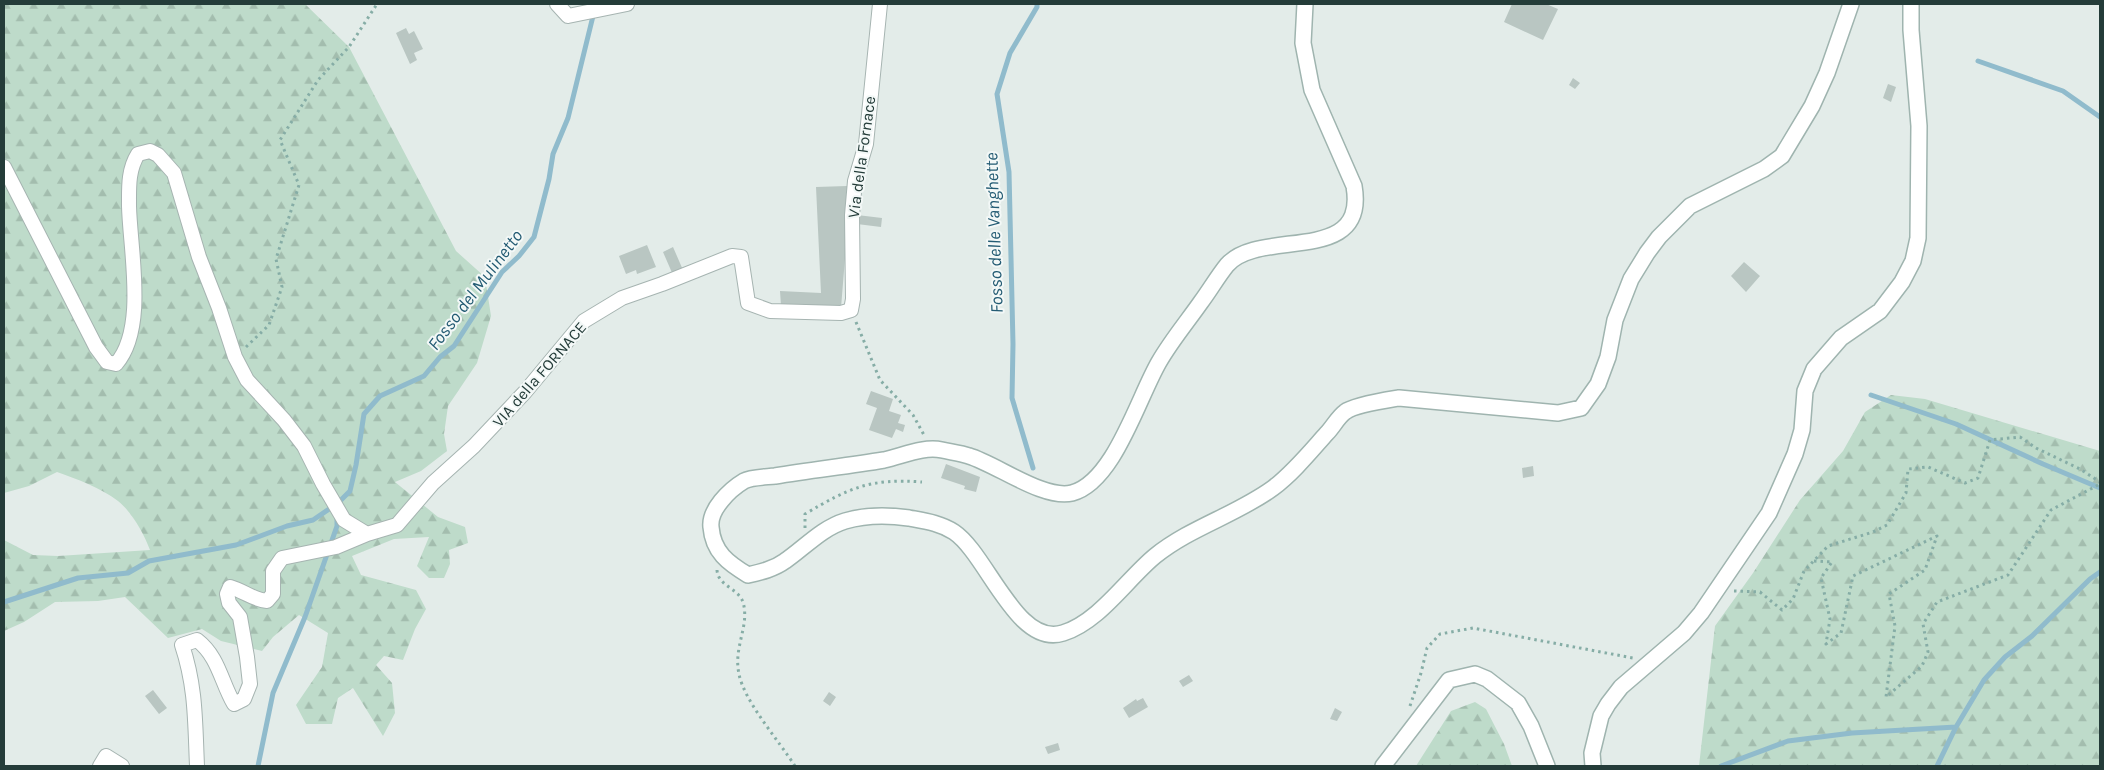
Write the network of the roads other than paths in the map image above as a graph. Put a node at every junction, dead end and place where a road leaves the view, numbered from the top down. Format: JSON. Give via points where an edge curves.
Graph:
{"nodes":[{"id":1,"x":557,"y":4,"type":"edge"},
{"id":2,"x":627,"y":4,"type":"edge"},
{"id":3,"x":880,"y":4,"type":"edge"},
{"id":4,"x":1305,"y":4,"type":"edge"},
{"id":5,"x":1851,"y":4,"type":"edge"},
{"id":6,"x":1911,"y":4,"type":"edge"},
{"id":7,"x":4,"y":168,"type":"edge"},
{"id":8,"x":851,"y":310,"type":"joint"},
{"id":9,"x":367,"y":534,"type":"junction"},
{"id":10,"x":100,"y":766,"type":"edge"},
{"id":11,"x":122,"y":766,"type":"edge"},
{"id":12,"x":197,"y":766,"type":"edge"},
{"id":13,"x":1383,"y":766,"type":"edge"},
{"id":14,"x":1547,"y":766,"type":"edge"},
{"id":15,"x":1593,"y":766,"type":"edge"}],
"edges":[{"from":1,"to":2,"type":"street","via":[[568,16]]},
{"from":3,"to":8,"type":"street","name":"Via della Fornace","via":[[866,144],[855,181],[852,215],[854,299]]},
{"from":4,"to":5,"type":"main road","via":[[1303,44],[1312,90],[1354,186],[1356,201],[1352,218],[1338,233],[1326,238],[1248,252],[1229,263],[1160,361],[1116,450],[1089,486],[1070,493],[1052,491],[970,456],[932,448],[887,459],[745,480],[717,504],[710,522],[711,538],[729,564],[748,575],[763,572],[784,562],[807,543],[844,521],[872,516],[933,522],[955,533],[975,553],[1023,620],[1050,635],[1064,633],[1105,605],[1155,556],[1177,540],[1240,509],[1274,487],[1300,463],[1345,411],[1399,398],[1558,413],[1581,408],[1598,384],[1608,357],[1615,320],[1631,279],[1647,253],[1659,236],[1690,206],[1764,170],[1782,156],[1812,106],[1827,73]]},
{"from":6,"to":15,"type":"main road","via":[[1910,30],[1920,126],[1918,238],[1913,261],[1880,311],[1841,338],[1814,369],[1805,391],[1802,430],[1795,454],[1768,513],[1684,633],[1621,687],[1608,704],[1601,716],[1592,753]]},
{"from":7,"to":9,"type":"street","via":[[96,347],[107,362],[116,364],[124,355],[134,313],[131,165],[138,154],[150,151],[158,154],[174,173],[199,257],[235,358],[247,380],[304,446],[344,520]]},
{"from":8,"to":9,"type":"street","name":"VIA della FORNACE","via":[[841,313],[770,311],[748,304],[740,257],[732,256],[622,298],[584,321],[525,392],[474,446],[432,483],[396,525]]},
{"from":9,"to":12,"type":"street","name":"VIA della FORNACE","via":[[336,547],[282,558],[273,571],[273,594],[267,601],[230,587],[226,594],[240,617],[247,657],[250,684],[244,699],[234,704],[208,648],[198,640],[182,645],[194,699]]},
{"from":10,"to":11,"type":"street","via":[[106,756]]},
{"from":13,"to":14,"type":"main road","via":[[1450,680],[1475,674],[1487,679],[1518,703]]}]}
